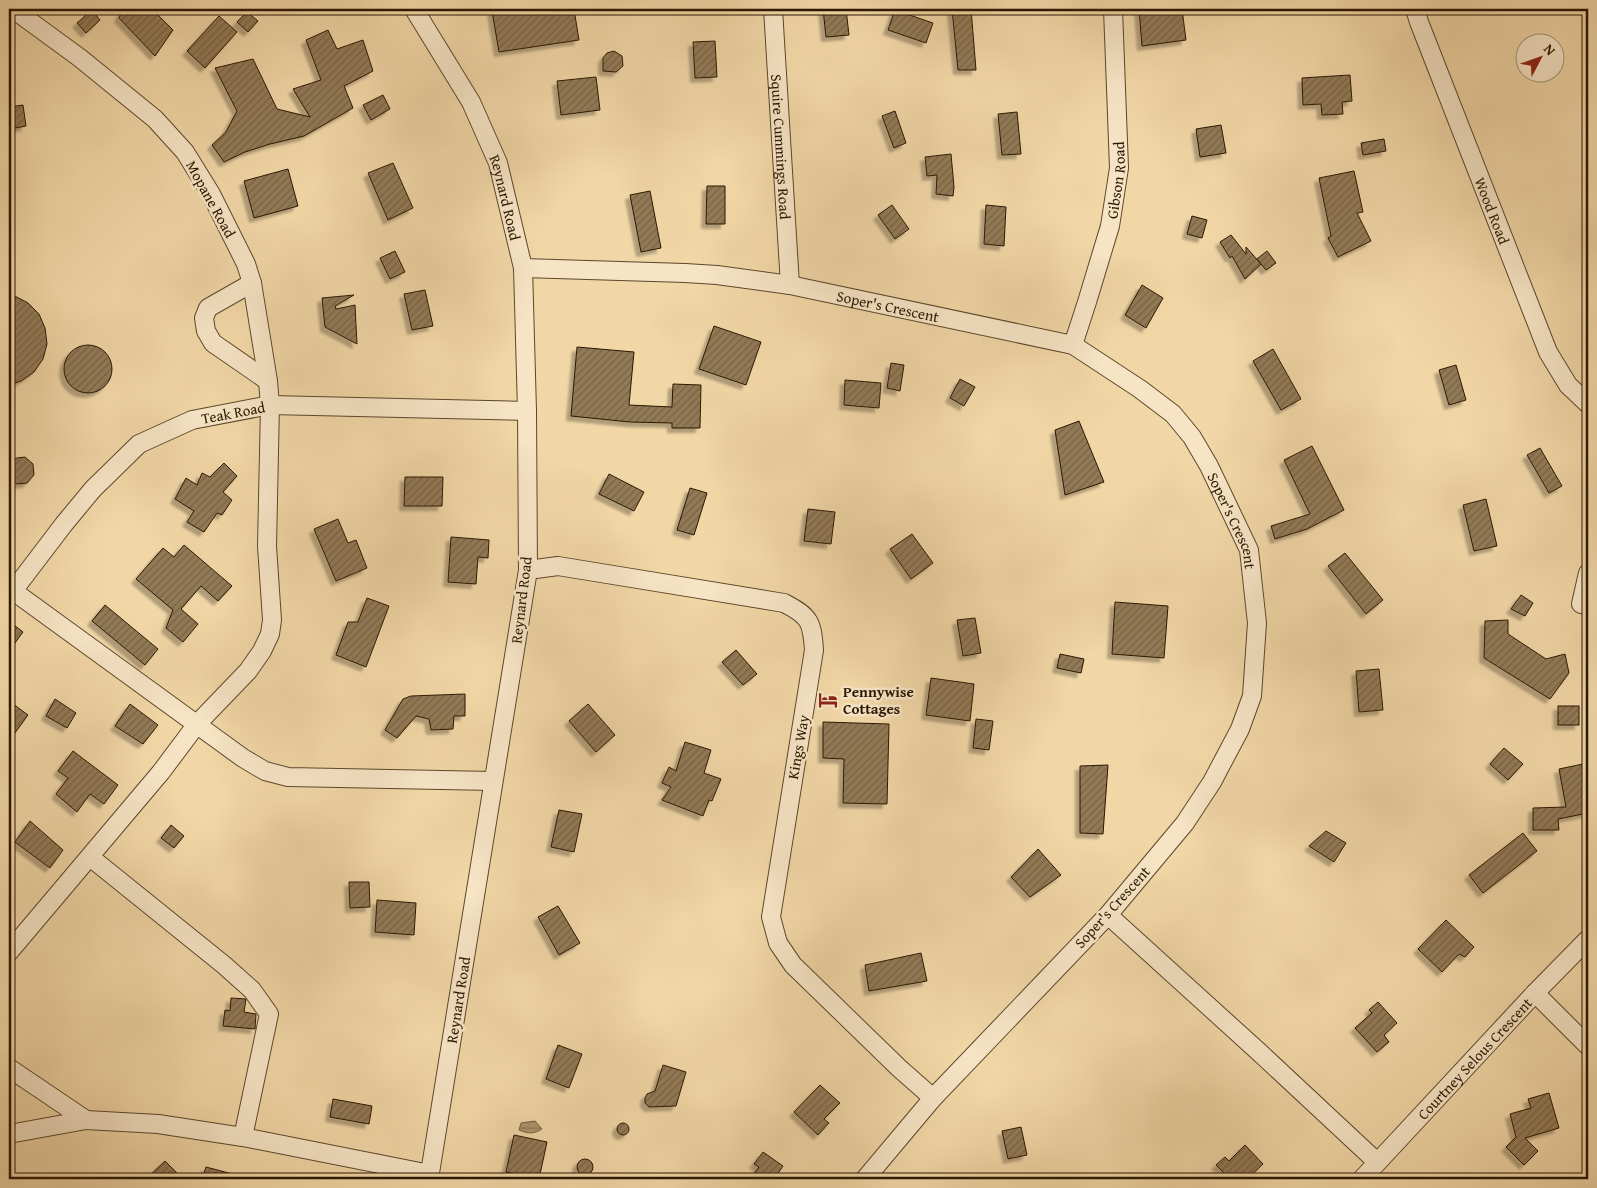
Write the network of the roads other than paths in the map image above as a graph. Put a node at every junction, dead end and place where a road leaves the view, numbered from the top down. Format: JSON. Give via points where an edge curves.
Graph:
{"nodes":[{"id":1,"x":13,"y":9,"type":"edge"},
{"id":2,"x":414,"y":9,"type":"edge"},
{"id":3,"x":773,"y":9,"type":"edge"},
{"id":4,"x":1113,"y":9,"type":"edge"},
{"id":5,"x":1415,"y":9,"type":"edge"},
{"id":6,"x":523,"y":268,"type":"junction"},
{"id":7,"x":252,"y":283,"type":"junction"},
{"id":8,"x":790,"y":285,"type":"junction"},
{"id":9,"x":1072,"y":345,"type":"junction"},
{"id":10,"x":268,"y":381,"type":"junction"},
{"id":11,"x":1588,"y":404,"type":"edge"},
{"id":12,"x":270,"y":405,"type":"junction"},
{"id":13,"x":527,"y":411,"type":"junction"},
{"id":14,"x":528,"y":570,"type":"junction"},
{"id":15,"x":1588,"y":573,"type":"edge"},
{"id":16,"x":11,"y":590,"type":"edge"},
{"id":17,"x":1581,"y":604,"type":"dead end"},
{"id":18,"x":197,"y":724,"type":"junction"},
{"id":19,"x":493,"y":781,"type":"junction"},
{"id":20,"x":90,"y":857,"type":"junction"},
{"id":21,"x":1108,"y":915,"type":"junction"},
{"id":22,"x":1588,"y":939,"type":"edge"},
{"id":23,"x":9,"y":952,"type":"edge"},
{"id":24,"x":1535,"y":993,"type":"junction"},
{"id":25,"x":1588,"y":1046,"type":"edge"},
{"id":26,"x":9,"y":1068,"type":"edge"},
{"id":27,"x":933,"y":1098,"type":"junction"},
{"id":28,"x":86,"y":1120,"type":"junction"},
{"id":29,"x":9,"y":1134,"type":"edge"},
{"id":30,"x":243,"y":1137,"type":"junction"},
{"id":31,"x":1377,"y":1162,"type":"junction"},
{"id":32,"x":429,"y":1177,"type":"edge"},
{"id":33,"x":865,"y":1179,"type":"edge"},
{"id":34,"x":1362,"y":1179,"type":"edge"}],
"edges":[{"from":1,"to":7,"type":"street","name":"Mopane Road","via":[[155,119],[185,152],[211,194],[246,264]]},
{"from":2,"to":6,"type":"street","name":"Reynard Road","via":[[472,102],[498,163]]},
{"from":3,"to":8,"type":"street","name":"Squire Cummings Road"},
{"from":4,"to":9,"type":"street","name":"Gibson Road","via":[[1119,168],[1110,226]]},
{"from":5,"to":11,"type":"street","name":"Wood Road","via":[[1548,352],[1568,385]]},
{"from":6,"to":8,"type":"street","name":"Soper's Crescent","via":[[717,275]]},
{"from":6,"to":13,"type":"street","name":"Reynard Road"},
{"from":7,"to":10,"type":"street","name":"Mopane Road"},
{"from":7,"to":10,"type":"street","via":[[208,308],[204,318],[206,331],[213,343]]},
{"from":8,"to":9,"type":"street","name":"Soper's Crescent"},
{"from":9,"to":21,"type":"street","name":"Soper's Crescent","via":[[1173,414],[1192,437],[1249,550],[1257,623],[1252,696],[1240,729],[1212,782],[1185,823]]},
{"from":10,"to":12,"type":"street","name":"Mopane Road"},
{"from":12,"to":13,"type":"street","name":"Teak Road"},
{"from":12,"to":16,"type":"street","name":"Teak Road","via":[[192,420],[140,444],[93,489]]},
{"from":12,"to":18,"type":"street","name":"Mopane Road","via":[[267,546],[270,634],[248,671]]},
{"from":13,"to":14,"type":"street","name":"Reynard Road"},
{"from":14,"to":19,"type":"street","name":"Reynard Road"},
{"from":14,"to":27,"type":"street","name":"Kings Way","via":[[558,566],[784,603],[800,611],[812,627],[814,650],[771,917],[778,944],[793,966]]},
{"from":15,"to":17,"type":"street"},
{"from":16,"to":18,"type":"street"},
{"from":18,"to":19,"type":"street","via":[[265,771],[288,777]]},
{"from":18,"to":20,"type":"street","name":"Mopane Road"},
{"from":19,"to":32,"type":"street","name":"Reynard Road"},
{"from":20,"to":23,"type":"street","name":"Mopane Road"},
{"from":20,"to":30,"type":"street","via":[[231,971],[252,990],[269,1014]]},
{"from":21,"to":27,"type":"street","name":"Soper's Crescent"},
{"from":21,"to":31,"type":"street"},
{"from":22,"to":24,"type":"street","name":"Courtney Selous Crescent"},
{"from":24,"to":25,"type":"street"},
{"from":24,"to":31,"type":"street","name":"Courtney Selous Crescent"},
{"from":26,"to":28,"type":"street"},
{"from":27,"to":33,"type":"street","name":"Soper's Crescent"},
{"from":28,"to":29,"type":"street"},
{"from":28,"to":30,"type":"street","via":[[158,1124]]},
{"from":30,"to":32,"type":"street"},
{"from":31,"to":34,"type":"street","name":"Courtney Selous Crescent"}]}
